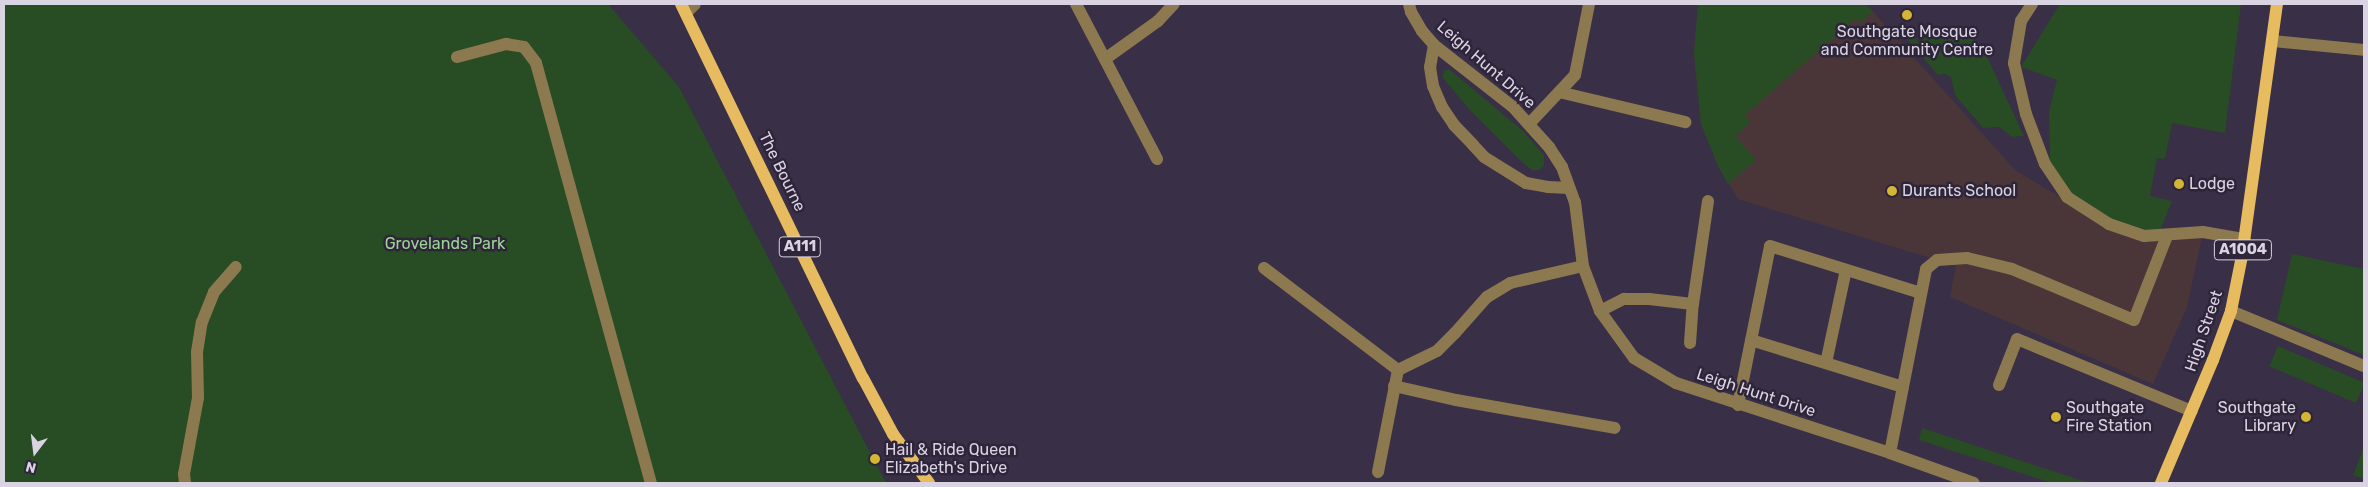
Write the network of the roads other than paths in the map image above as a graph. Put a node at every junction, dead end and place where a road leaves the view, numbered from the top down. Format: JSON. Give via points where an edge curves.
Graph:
{"nodes":[{"id":1,"x":1076,"y":4,"type":"edge"},
{"id":2,"x":1174,"y":4,"type":"edge"},
{"id":3,"x":1409,"y":4,"type":"edge"},
{"id":4,"x":1589,"y":4,"type":"edge"},
{"id":5,"x":2032,"y":4,"type":"edge"},
{"id":6,"x":2277,"y":4,"type":"edge"},
{"id":7,"x":687,"y":7,"type":"edge"},
{"id":8,"x":2272,"y":41,"type":"junction"},
{"id":9,"x":1434,"y":45,"type":"junction"},
{"id":10,"x":2364,"y":50,"type":"edge"},
{"id":11,"x":457,"y":57,"type":"dead end"},
{"id":12,"x":1105,"y":58,"type":"junction"},
{"id":13,"x":1559,"y":92,"type":"junction"},
{"id":14,"x":1685,"y":122,"type":"dead end"},
{"id":15,"x":1529,"y":124,"type":"junction"},
{"id":16,"x":1157,"y":159,"type":"dead end"},
{"id":17,"x":1569,"y":188,"type":"junction"},
{"id":18,"x":1708,"y":201,"type":"dead end"},
{"id":19,"x":2167,"y":236,"type":"junction"},
{"id":20,"x":2244,"y":239,"type":"junction"},
{"id":21,"x":1583,"y":266,"type":"junction"},
{"id":22,"x":236,"y":267,"type":"dead end"},
{"id":23,"x":1264,"y":268,"type":"dead end"},
{"id":24,"x":1846,"y":270,"type":"junction"},
{"id":25,"x":1921,"y":293,"type":"junction"},
{"id":26,"x":1693,"y":304,"type":"junction"},
{"id":27,"x":1600,"y":311,"type":"junction"},
{"id":28,"x":2232,"y":311,"type":"junction"},
{"id":29,"x":1751,"y":340,"type":"junction"},
{"id":30,"x":1690,"y":343,"type":"dead end"},
{"id":31,"x":1826,"y":363,"type":"junction"},
{"id":32,"x":2364,"y":366,"type":"edge"},
{"id":33,"x":1398,"y":370,"type":"junction"},
{"id":34,"x":1999,"y":385,"type":"dead end"},
{"id":35,"x":1394,"y":386,"type":"junction"},
{"id":36,"x":1903,"y":386,"type":"junction"},
{"id":37,"x":1738,"y":405,"type":"junction"},
{"id":38,"x":2192,"y":411,"type":"junction"},
{"id":39,"x":1615,"y":428,"type":"dead end"},
{"id":40,"x":1890,"y":453,"type":"junction"},
{"id":41,"x":1378,"y":472,"type":"dead end"},
{"id":42,"x":185,"y":483,"type":"edge"},
{"id":43,"x":651,"y":483,"type":"edge"},
{"id":44,"x":929,"y":483,"type":"edge"},
{"id":45,"x":1974,"y":483,"type":"edge"},
{"id":46,"x":2161,"y":483,"type":"edge"}],
"edges":[{"from":1,"to":12,"type":"street"},
{"from":2,"to":12,"type":"street","via":[[1158,22]]},
{"from":3,"to":9,"type":"street","name":"Leigh Hunt Drive","via":[[1422,31]]},
{"from":4,"to":13,"type":"street","name":"Leigh Hunt Drive","via":[[1576,75]]},
{"from":5,"to":19,"type":"street","via":[[2021,21],[2014,63],[2026,114],[2045,164],[2067,197],[2110,224],[2144,236]]},
{"from":6,"to":8,"type":"main road","name":"High Street","number":"A1004"},
{"from":7,"to":44,"type":"main road","name":"The Bourne","number":"A111","via":[[863,378],[893,434]]},
{"from":8,"to":10,"type":"street"},
{"from":8,"to":20,"type":"main road","name":"High Street","number":"A1004"},
{"from":9,"to":15,"type":"street","name":"Leigh Hunt Drive","via":[[1513,106]]},
{"from":9,"to":17,"type":"street","via":[[1430,67],[1433,86],[1442,107],[1472,145],[1484,157],[1526,182]]},
{"from":11,"to":43,"type":"street","via":[[506,44],[524,47],[536,63]]},
{"from":12,"to":16,"type":"street"},
{"from":13,"to":14,"type":"street","name":"Leigh Hunt Drive"},
{"from":13,"to":15,"type":"street","name":"Leigh Hunt Drive"},
{"from":15,"to":17,"type":"street","name":"Leigh Hunt Drive","via":[[1562,167]]},
{"from":17,"to":21,"type":"street","name":"Leigh Hunt Drive","via":[[1575,202]]},
{"from":18,"to":26,"type":"street"},
{"from":19,"to":20,"type":"street","via":[[2202,232]]},
{"from":19,"to":25,"type":"street","via":[[2134,320],[2012,269],[1967,258],[1937,260],[1926,269]]},
{"from":20,"to":28,"type":"main road","name":"High Street","number":"A1004"},
{"from":21,"to":27,"type":"street","name":"Leigh Hunt Drive"},
{"from":21,"to":33,"type":"street","via":[[1554,270],[1510,283],[1487,297],[1437,351]]},
{"from":22,"to":42,"type":"street","via":[[214,292],[202,322],[197,352],[198,398]]},
{"from":23,"to":33,"type":"street"},
{"from":24,"to":25,"type":"street"},
{"from":24,"to":29,"type":"street","via":[[1770,246]]},
{"from":24,"to":31,"type":"street"},
{"from":25,"to":36,"type":"street"},
{"from":26,"to":27,"type":"street","via":[[1624,299]]},
{"from":26,"to":30,"type":"street"},
{"from":27,"to":37,"type":"street","name":"Leigh Hunt Drive","via":[[1634,358],[1676,384]]},
{"from":28,"to":32,"type":"street"},
{"from":28,"to":38,"type":"main road","name":"High Street","number":"A1004"},
{"from":29,"to":31,"type":"street"},
{"from":29,"to":37,"type":"street"},
{"from":31,"to":36,"type":"street"},
{"from":33,"to":35,"type":"street"},
{"from":34,"to":38,"type":"street","via":[[2016,339]]},
{"from":35,"to":39,"type":"street"},
{"from":35,"to":41,"type":"street"},
{"from":36,"to":40,"type":"street"},
{"from":37,"to":40,"type":"street","name":"Leigh Hunt Drive"},
{"from":38,"to":46,"type":"main road","name":"High Street","number":"A1004"},
{"from":40,"to":45,"type":"street","name":"Leigh Hunt Drive"}]}
